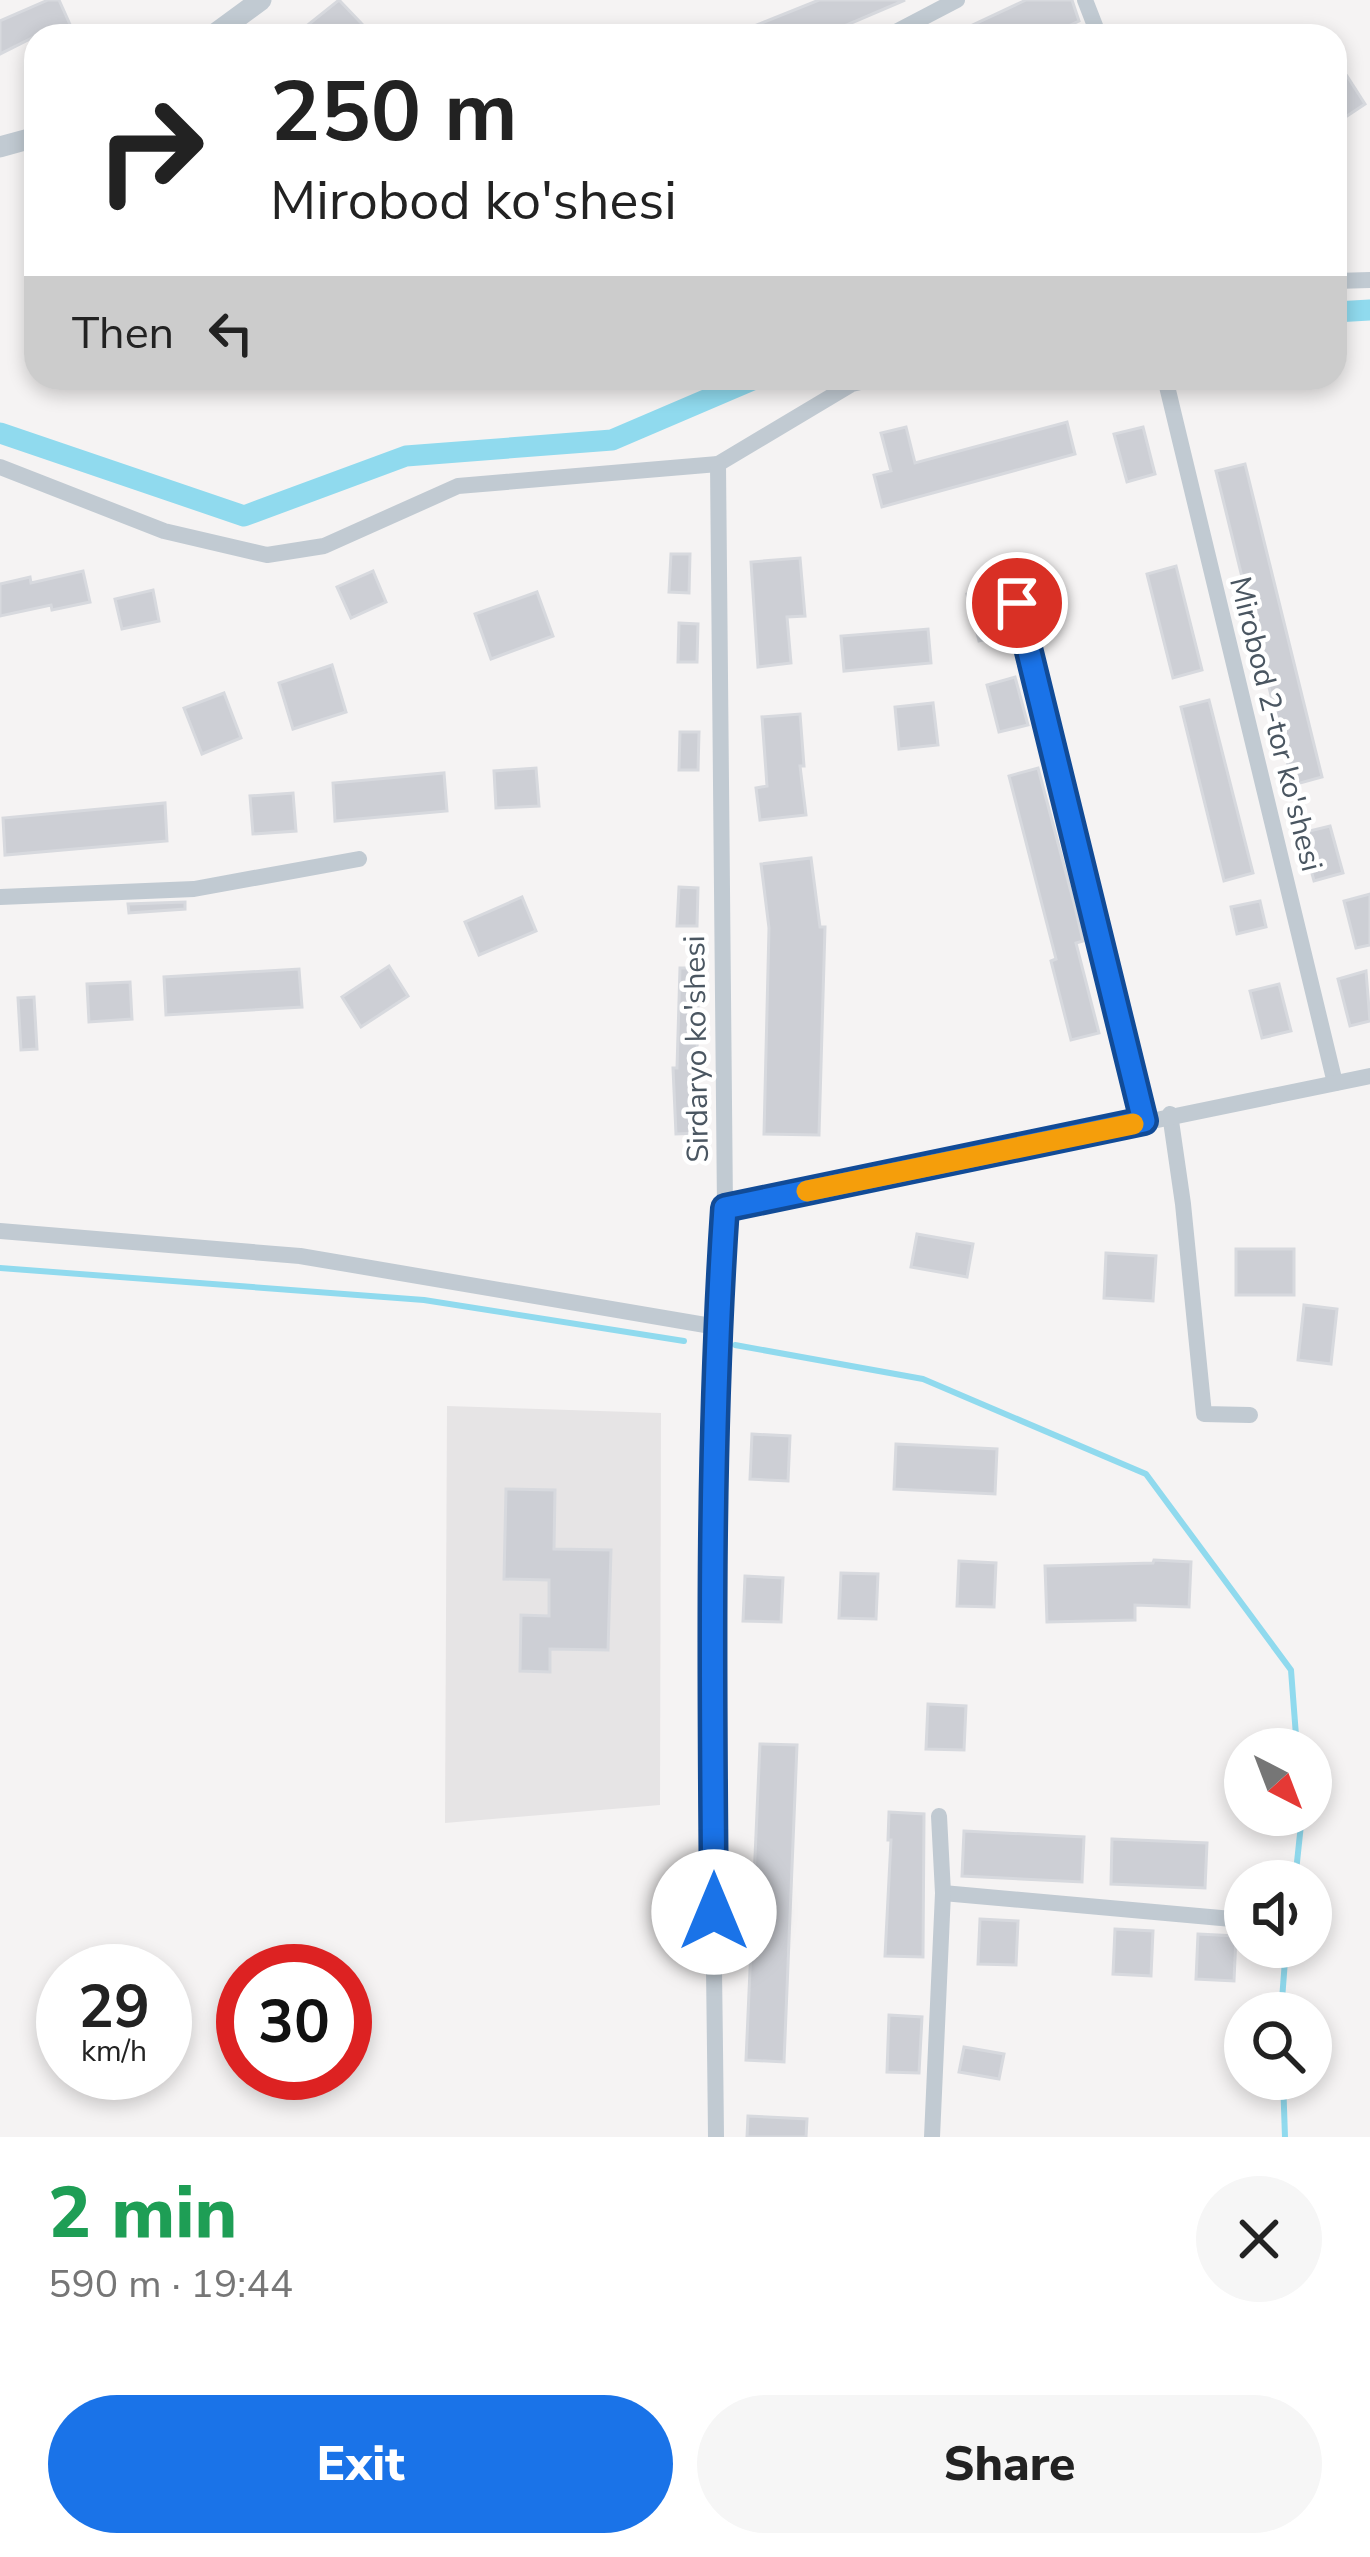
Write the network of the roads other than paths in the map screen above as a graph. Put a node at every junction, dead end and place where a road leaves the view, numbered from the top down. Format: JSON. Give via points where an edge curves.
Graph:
{"nodes":[{"id":1,"x":261,"y":0,"type":"edge"},
{"id":2,"x":958,"y":0,"type":"edge"},
{"id":3,"x":236,"y":24,"type":"edge"},
{"id":4,"x":911,"y":24,"type":"edge"},
{"id":5,"x":844,"y":390,"type":"edge"},
{"id":6,"x":1169,"y":390,"type":"edge"},
{"id":7,"x":718,"y":464,"type":"junction"},
{"id":8,"x":0,"y":467,"type":"edge"},
{"id":9,"x":1017,"y":603,"type":"dead end"},
{"id":10,"x":358,"y":859,"type":"dead end"},
{"id":11,"x":0,"y":896,"type":"edge"},
{"id":12,"x":1370,"y":1076,"type":"edge"},
{"id":13,"x":1335,"y":1083,"type":"junction"},
{"id":14,"x":1170,"y":1114,"type":"junction"},
{"id":15,"x":1144,"y":1121,"type":"junction"},
{"id":16,"x":725,"y":1208,"type":"junction"},
{"id":17,"x":0,"y":1231,"type":"edge"},
{"id":18,"x":717,"y":1327,"type":"junction"},
{"id":19,"x":1250,"y":1415,"type":"dead end"},
{"id":20,"x":939,"y":1816,"type":"dead end"},
{"id":21,"x":943,"y":1893,"type":"junction"},
{"id":22,"x":1224,"y":1918,"type":"edge"},
{"id":23,"x":716,"y":2137,"type":"edge"},
{"id":24,"x":932,"y":2137,"type":"edge"}],
"edges":[{"from":1,"to":3,"type":"street"},
{"from":2,"to":4,"type":"street"},
{"from":5,"to":7,"type":"street"},
{"from":6,"to":13,"type":"street","name":"Mirobod 2-tor ko'shesi"},
{"from":7,"to":8,"type":"street","via":[[458,486],[324,546],[267,555],[164,531]]},
{"from":7,"to":16,"type":"street","name":"Sirdaryo ko'shesi"},
{"from":9,"to":15,"type":"street"},
{"from":10,"to":11,"type":"street","via":[[194,890]]},
{"from":12,"to":13,"type":"street"},
{"from":13,"to":14,"type":"street"},
{"from":14,"to":15,"type":"street"},
{"from":14,"to":19,"type":"street","via":[[1204,1414]]},
{"from":15,"to":16,"type":"street"},
{"from":16,"to":18,"type":"street","name":"Sirdaryo ko'shesi"},
{"from":17,"to":18,"type":"street","via":[[300,1256]]},
{"from":18,"to":23,"type":"street","name":"Sirdaryo ko'shesi"},
{"from":20,"to":21,"type":"street"},
{"from":21,"to":22,"type":"street"},
{"from":21,"to":24,"type":"street"}]}
